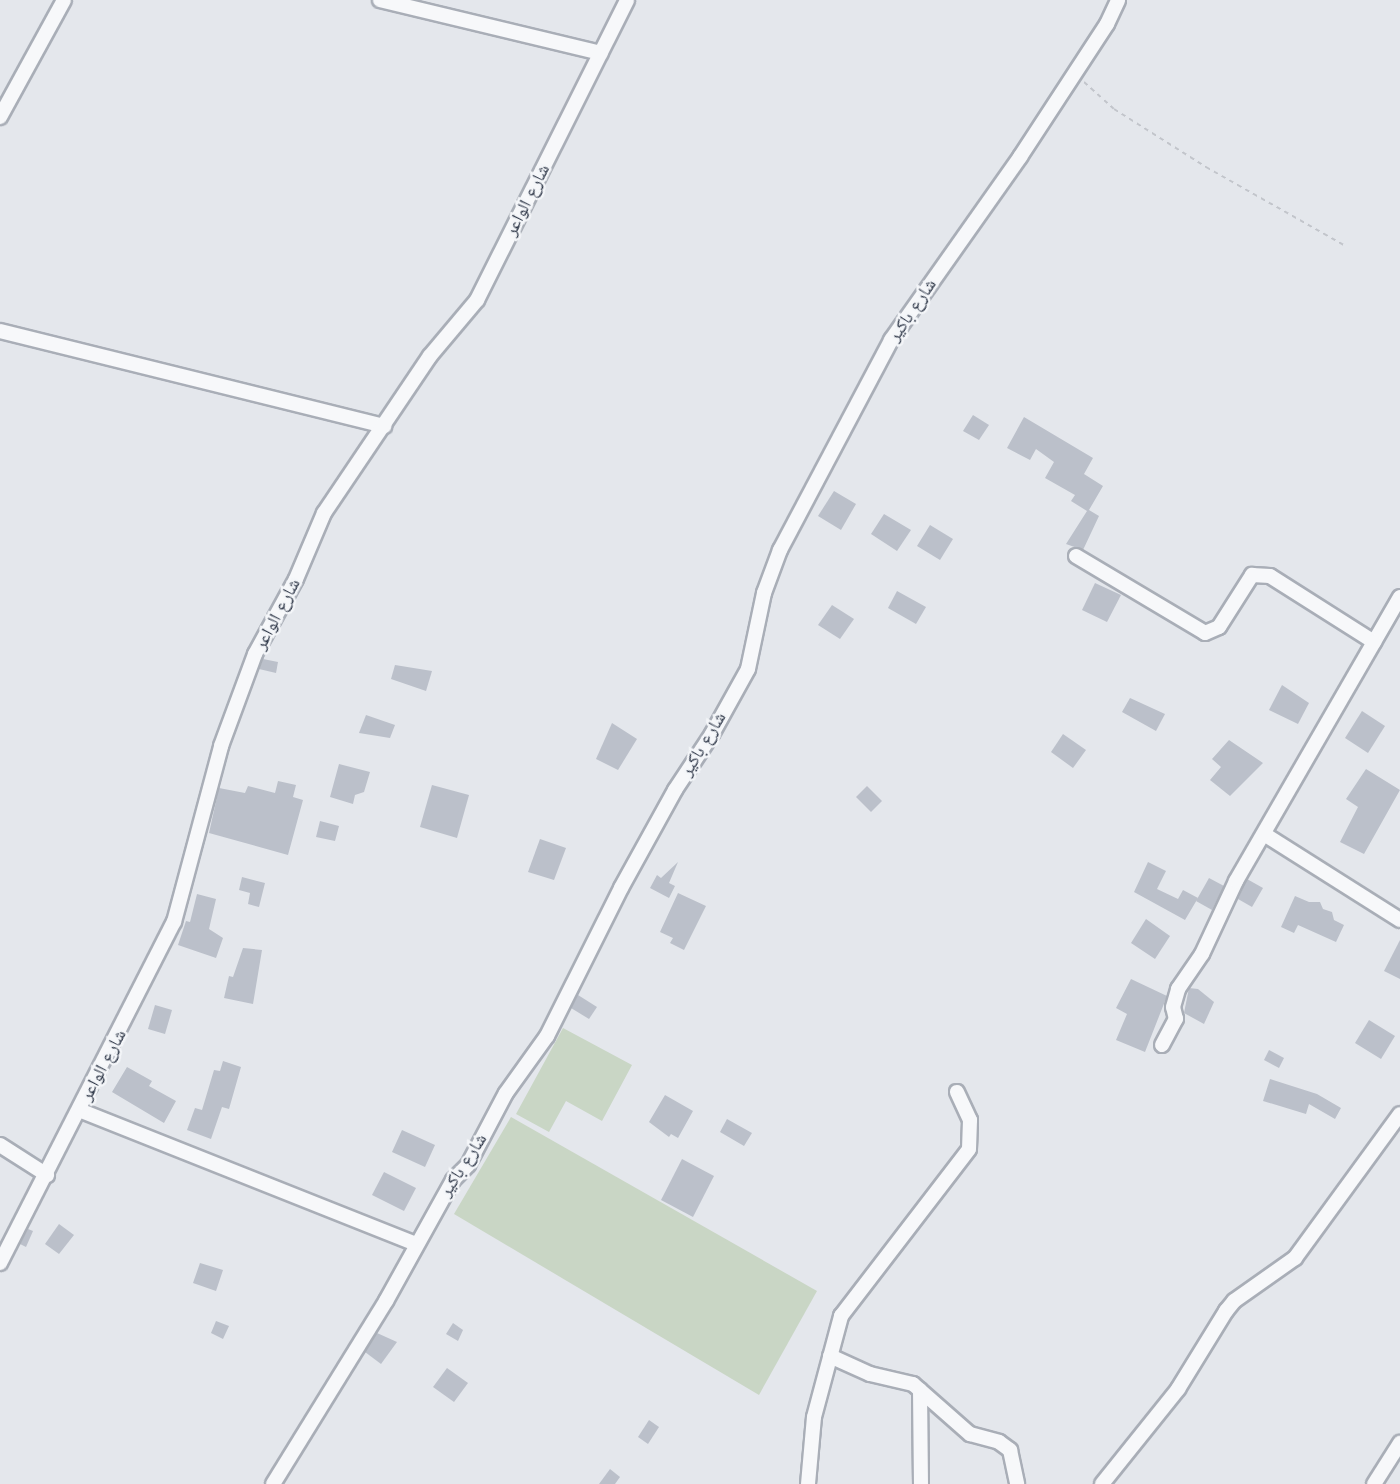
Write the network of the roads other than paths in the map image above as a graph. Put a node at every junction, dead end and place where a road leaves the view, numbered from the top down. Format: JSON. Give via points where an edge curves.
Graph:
{"nodes":[{"id":1,"x":64,"y":0,"type":"edge"},
{"id":2,"x":380,"y":0,"type":"edge"},
{"id":3,"x":627,"y":0,"type":"edge"},
{"id":4,"x":1118,"y":0,"type":"edge"},
{"id":5,"x":601,"y":53,"type":"junction"},
{"id":6,"x":0,"y":117,"type":"edge"},
{"id":7,"x":0,"y":331,"type":"edge"},
{"id":8,"x":384,"y":426,"type":"junction"},
{"id":9,"x":1076,"y":556,"type":"dead end"},
{"id":10,"x":1400,"y":597,"type":"edge"},
{"id":11,"x":1374,"y":642,"type":"junction"},
{"id":12,"x":1264,"y":834,"type":"junction"},
{"id":13,"x":1400,"y":920,"type":"edge"},
{"id":14,"x":1162,"y":1045,"type":"dead end"},
{"id":15,"x":957,"y":1092,"type":"dead end"},
{"id":16,"x":79,"y":1110,"type":"junction"},
{"id":17,"x":1400,"y":1114,"type":"edge"},
{"id":18,"x":0,"y":1145,"type":"edge"},
{"id":19,"x":43,"y":1173,"type":"junction"},
{"id":20,"x":413,"y":1243,"type":"junction"},
{"id":21,"x":0,"y":1263,"type":"edge"},
{"id":22,"x":830,"y":1356,"type":"junction"},
{"id":23,"x":920,"y":1390,"type":"junction"},
{"id":24,"x":1400,"y":1443,"type":"edge"},
{"id":25,"x":273,"y":1484,"type":"edge"},
{"id":26,"x":808,"y":1484,"type":"edge"},
{"id":27,"x":921,"y":1484,"type":"edge"},
{"id":28,"x":1017,"y":1484,"type":"edge"},
{"id":29,"x":1102,"y":1484,"type":"edge"},
{"id":30,"x":1374,"y":1484,"type":"edge"}],
"edges":[{"from":1,"to":6,"type":"street"},
{"from":2,"to":5,"type":"street"},
{"from":3,"to":5,"type":"street","name":"شارع الواعر"},
{"from":4,"to":20,"type":"street","name":"شارع باكير","via":[[1107,24],[1020,157],[891,340],[780,550],[764,593],[748,669],[621,888],[547,1036],[506,1093],[468,1165],[453,1180]]},
{"from":5,"to":8,"type":"street","name":"شارع الواعر","via":[[477,300],[430,356]]},
{"from":7,"to":8,"type":"street"},
{"from":8,"to":16,"type":"street","name":"شارع الواعر","via":[[324,513],[296,579],[255,654],[218,756],[174,922]]},
{"from":9,"to":11,"type":"street","via":[[1205,633],[1219,627],[1246,580],[1260,574],[1270,576]]},
{"from":10,"to":11,"type":"street"},
{"from":11,"to":12,"type":"street"},
{"from":12,"to":13,"type":"street"},
{"from":12,"to":14,"type":"street","via":[[1236,881],[1202,954],[1178,988],[1173,1007],[1176,1019]]},
{"from":15,"to":22,"type":"street","via":[[970,1120],[969,1149],[847,1304]]},
{"from":16,"to":19,"type":"street","name":"شارع الواعر"},
{"from":16,"to":20,"type":"street"},
{"from":17,"to":29,"type":"street","via":[[1295,1258],[1234,1301],[1178,1389]]},
{"from":18,"to":19,"type":"street"},
{"from":19,"to":21,"type":"street","name":"شارع الواعر"},
{"from":20,"to":25,"type":"street","name":"شارع باكير","via":[[386,1301]]},
{"from":22,"to":23,"type":"street","via":[[870,1374],[913,1384]]},
{"from":22,"to":26,"type":"street","via":[[814,1417]]},
{"from":23,"to":27,"type":"street"},
{"from":23,"to":28,"type":"street","via":[[970,1434],[999,1442],[1010,1450]]},
{"from":24,"to":30,"type":"street"}]}
